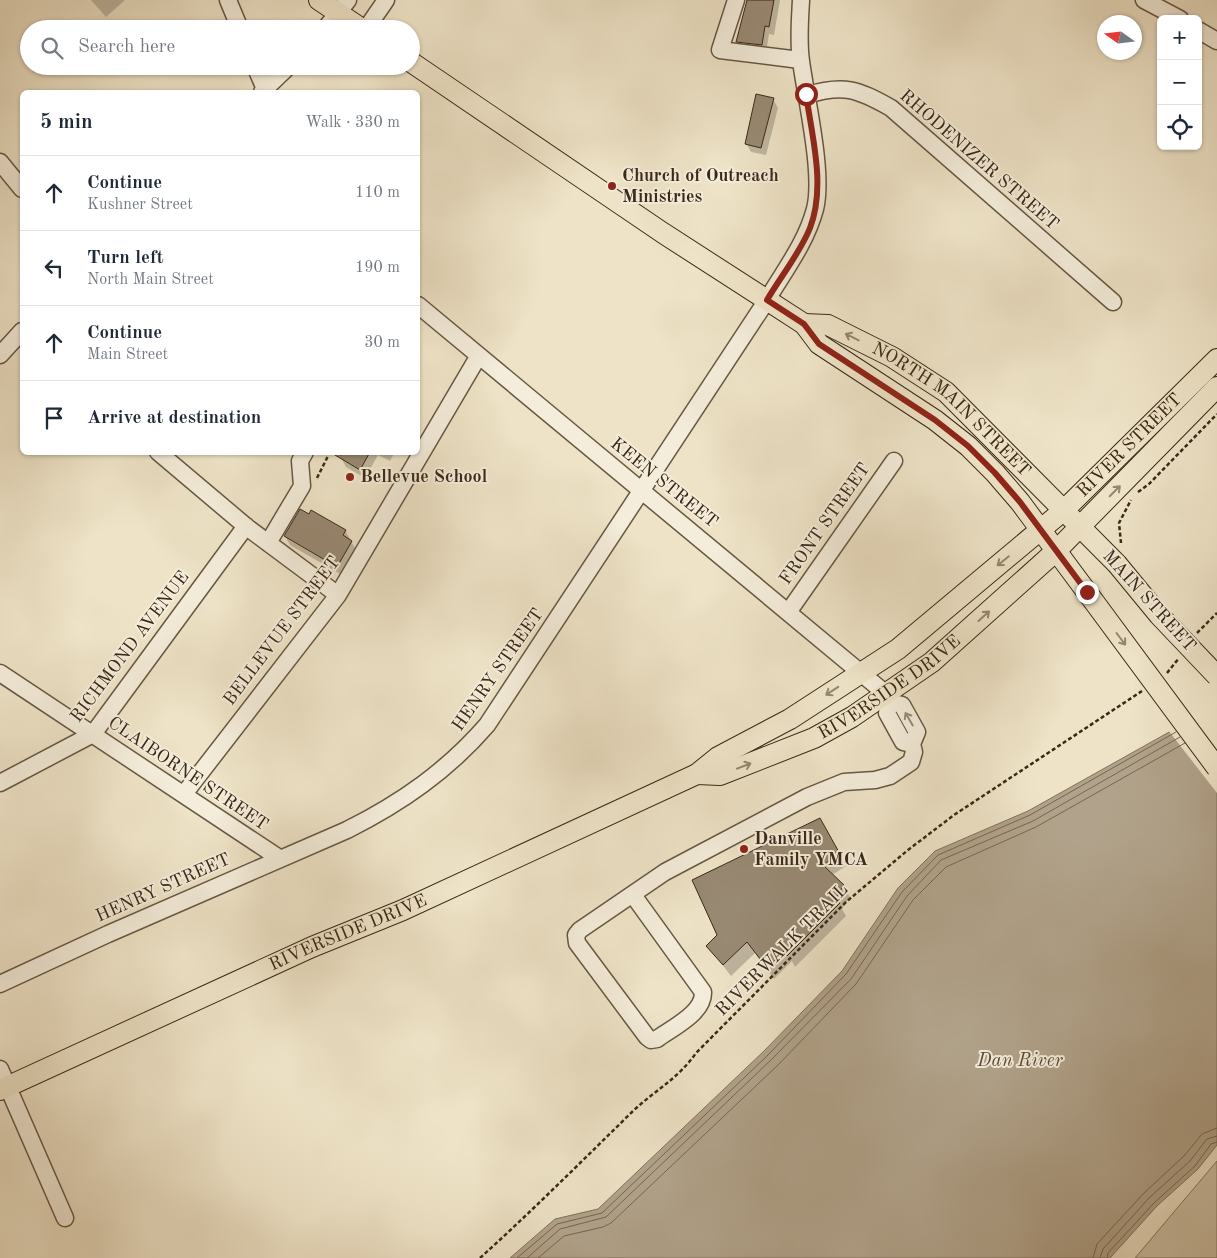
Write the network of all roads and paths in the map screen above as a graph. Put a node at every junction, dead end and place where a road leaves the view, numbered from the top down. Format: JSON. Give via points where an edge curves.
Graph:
{"nodes":[{"id":1,"x":228,"y":0,"type":"edge"},
{"id":2,"x":319,"y":0,"type":"edge"},
{"id":3,"x":386,"y":0,"type":"edge"},
{"id":4,"x":736,"y":0,"type":"edge"},
{"id":5,"x":801,"y":0,"type":"edge"},
{"id":6,"x":1144,"y":0,"type":"edge"},
{"id":7,"x":344,"y":7,"type":"edge"},
{"id":8,"x":1172,"y":15,"type":"edge"},
{"id":9,"x":236,"y":20,"type":"edge"},
{"id":10,"x":333,"y":20,"type":"edge"},
{"id":11,"x":355,"y":20,"type":"edge"},
{"id":12,"x":372,"y":20,"type":"edge"},
{"id":13,"x":1202,"y":32,"type":"edge"},
{"id":14,"x":1217,"y":41,"type":"edge"},
{"id":15,"x":800,"y":60,"type":"junction"},
{"id":16,"x":420,"y":68,"type":"edge"},
{"id":17,"x":259,"y":75,"type":"edge"},
{"id":18,"x":280,"y":75,"type":"edge"},
{"id":19,"x":263,"y":90,"type":"edge"},
{"id":20,"x":264,"y":90,"type":"edge"},
{"id":21,"x":806,"y":94,"type":"junction"},
{"id":22,"x":0,"y":162,"type":"edge"},
{"id":23,"x":20,"y":187,"type":"edge"},
{"id":24,"x":767,"y":300,"type":"junction"},
{"id":25,"x":1113,"y":302,"type":"dead end"},
{"id":26,"x":420,"y":307,"type":"edge"},
{"id":27,"x":804,"y":324,"type":"junction"},
{"id":28,"x":20,"y":337,"type":"edge"},
{"id":29,"x":0,"y":355,"type":"edge"},
{"id":30,"x":478,"y":357,"type":"junction"},
{"id":31,"x":1217,"y":359,"type":"edge"},
{"id":32,"x":1217,"y":387,"type":"edge"},
{"id":33,"x":1217,"y":414,"type":"edge"},
{"id":34,"x":162,"y":455,"type":"edge"},
{"id":35,"x":303,"y":455,"type":"edge"},
{"id":36,"x":328,"y":455,"type":"edge"},
{"id":37,"x":894,"y":461,"type":"dead end"},
{"id":38,"x":302,"y":486,"type":"junction"},
{"id":39,"x":642,"y":491,"type":"junction"},
{"id":40,"x":1064,"y":510,"type":"junction"},
{"id":41,"x":246,"y":526,"type":"junction"},
{"id":42,"x":1081,"y":526,"type":"junction"},
{"id":43,"x":1041,"y":530,"type":"junction"},
{"id":44,"x":268,"y":543,"type":"junction"},
{"id":45,"x":1056,"y":551,"type":"junction"},
{"id":46,"x":1120,"y":556,"type":"junction"},
{"id":47,"x":338,"y":595,"type":"junction"},
{"id":48,"x":789,"y":611,"type":"junction"},
{"id":49,"x":1217,"y":613,"type":"edge"},
{"id":50,"x":1194,"y":637,"type":"dead end"},
{"id":51,"x":1183,"y":653,"type":"dead end"},
{"id":52,"x":861,"y":672,"type":"junction"},
{"id":53,"x":0,"y":673,"type":"edge"},
{"id":54,"x":1217,"y":676,"type":"edge"},
{"id":55,"x":1161,"y":677,"type":"dead end"},
{"id":56,"x":1147,"y":686,"type":"dead end"},
{"id":57,"x":888,"y":698,"type":"junction"},
{"id":58,"x":93,"y":734,"type":"junction"},
{"id":59,"x":1217,"y":768,"type":"edge"},
{"id":60,"x":697,"y":774,"type":"junction"},
{"id":61,"x":0,"y":783,"type":"edge"},
{"id":62,"x":184,"y":794,"type":"junction"},
{"id":63,"x":279,"y":858,"type":"junction"},
{"id":64,"x":633,"y":895,"type":"junction"},
{"id":65,"x":0,"y":984,"type":"edge"},
{"id":66,"x":2,"y":1081,"type":"edge"},
{"id":67,"x":65,"y":1218,"type":"dead end"},
{"id":68,"x":480,"y":1258,"type":"edge"}],
"edges":[{"from":1,"to":9,"type":"street"},
{"from":2,"to":7,"type":"main road"},
{"from":3,"to":12,"type":"street"},
{"from":4,"to":15,"type":"street","via":[[720,50]]},
{"from":5,"to":15,"type":"street"},
{"from":6,"to":8,"type":"street"},
{"from":7,"to":10,"type":"street"},
{"from":7,"to":11,"type":"main road"},
{"from":13,"to":14,"type":"street"},
{"from":15,"to":21,"type":"street"},
{"from":16,"to":24,"type":"main road","name":"NORTH MAIN STREET"},
{"from":17,"to":19,"type":"street"},
{"from":18,"to":20,"type":"street"},
{"from":21,"to":24,"type":"street","name":"HENRY STREET","via":[[815,158],[816,208],[799,250]]},
{"from":21,"to":25,"type":"street","name":"RHODENIZER STREET","via":[[836,88],[853,90],[869,95],[890,108]]},
{"from":22,"to":23,"type":"street"},
{"from":24,"to":27,"type":"main road","name":"NORTH MAIN STREET"},
{"from":24,"to":39,"type":"street","name":"HENRY STREET"},
{"from":26,"to":30,"type":"street","name":"KEEN STREET"},
{"from":40,"to":27,"type":"main road","name":"NORTH MAIN STREET","one_way":true,"via":[[946,392],[892,357],[828,325]]},
{"from":27,"to":43,"type":"main road","name":"NORTH MAIN STREET","via":[[819,344],[935,420],[968,446],[995,473]]},
{"from":28,"to":29,"type":"street"},
{"from":30,"to":39,"type":"street","name":"KEEN STREET"},
{"from":30,"to":47,"type":"street","name":"BELLEVUE STREET"},
{"from":31,"to":40,"type":"main road","name":"RIVER STREET"},
{"from":42,"to":32,"type":"main road","name":"RIVER STREET","one_way":true},
{"from":33,"to":46,"type":"path","via":[[1130,501],[1119,523]]},
{"from":34,"to":41,"type":"street"},
{"from":35,"to":38,"type":"street","via":[[300,461]]},
{"from":36,"to":38,"type":"path","via":[[310,491]]},
{"from":37,"to":48,"type":"street","name":"FRONT STREET"},
{"from":38,"to":44,"type":"street"},
{"from":39,"to":48,"type":"street","name":"KEEN STREET"},
{"from":39,"to":63,"type":"street","name":"HENRY STREET","via":[[501,706],[468,747],[414,792],[384,811]]},
{"from":40,"to":42,"type":"main road","name":"NORTH MAIN STREET"},
{"from":40,"to":43,"type":"main road","name":"RIVER STREET"},
{"from":41,"to":44,"type":"street"},
{"from":41,"to":58,"type":"street","name":"RICHMOND AVENUE"},
{"from":42,"to":45,"type":"main road","name":"RIVER STREET"},
{"from":42,"to":46,"type":"main road","name":"MAIN STREET"},
{"from":43,"to":45,"type":"main road","name":"NORTH MAIN STREET"},
{"from":43,"to":52,"type":"main road","name":"RIVERSIDE DRIVE","one_way":true,"via":[[898,649]]},
{"from":44,"to":47,"type":"street"},
{"from":57,"to":45,"type":"main road","name":"RIVERSIDE DRIVE","one_way":true},
{"from":45,"to":59,"type":"main road","one_way":true,"bridge":true},
{"from":46,"to":54,"type":"main road","name":"MAIN STREET","bridge":true,"via":[[1159,615]]},
{"from":47,"to":62,"type":"street","name":"BELLEVUE STREET"},
{"from":48,"to":52,"type":"street","name":"KEEN STREET"},
{"from":49,"to":50,"type":"path"},
{"from":51,"to":55,"type":"path"},
{"from":52,"to":57,"type":"street","name":"KEEN STREET"},
{"from":52,"to":60,"type":"main road","name":"RIVERSIDE DRIVE","one_way":true,"via":[[790,719],[718,757]]},
{"from":53,"to":58,"type":"street","name":"CLAIBORNE STREET"},
{"from":56,"to":68,"type":"path","name":"RIVERWALK TRAIL","via":[[954,815],[852,897],[696,1053],[680,1074],[645,1100]]},
{"from":60,"to":57,"type":"main road","name":"RIVERSIDE DRIVE","one_way":true,"via":[[720,775],[787,749]]},
{"from":57,"to":64,"type":"street","name":"KEEN STREET","via":[[902,705],[917,732],[912,744],[912,762],[890,776],[844,782],[807,797],[665,872]]},
{"from":58,"to":61,"type":"street","name":"RICHMOND AVENUE"},
{"from":58,"to":62,"type":"street","name":"CLAIBORNE STREET"},
{"from":60,"to":66,"type":"main road","name":"RIVERSIDE DRIVE","via":[[403,910]]},
{"from":62,"to":63,"type":"street","name":"CLAIBORNE STREET"},
{"from":63,"to":65,"type":"street","name":"HENRY STREET"},
{"from":64,"to":64,"type":"street","via":[[580,930],[576,935],[577,943],[652,1040],[697,1009],[703,992]]},
{"from":66,"to":67,"type":"street"}]}
